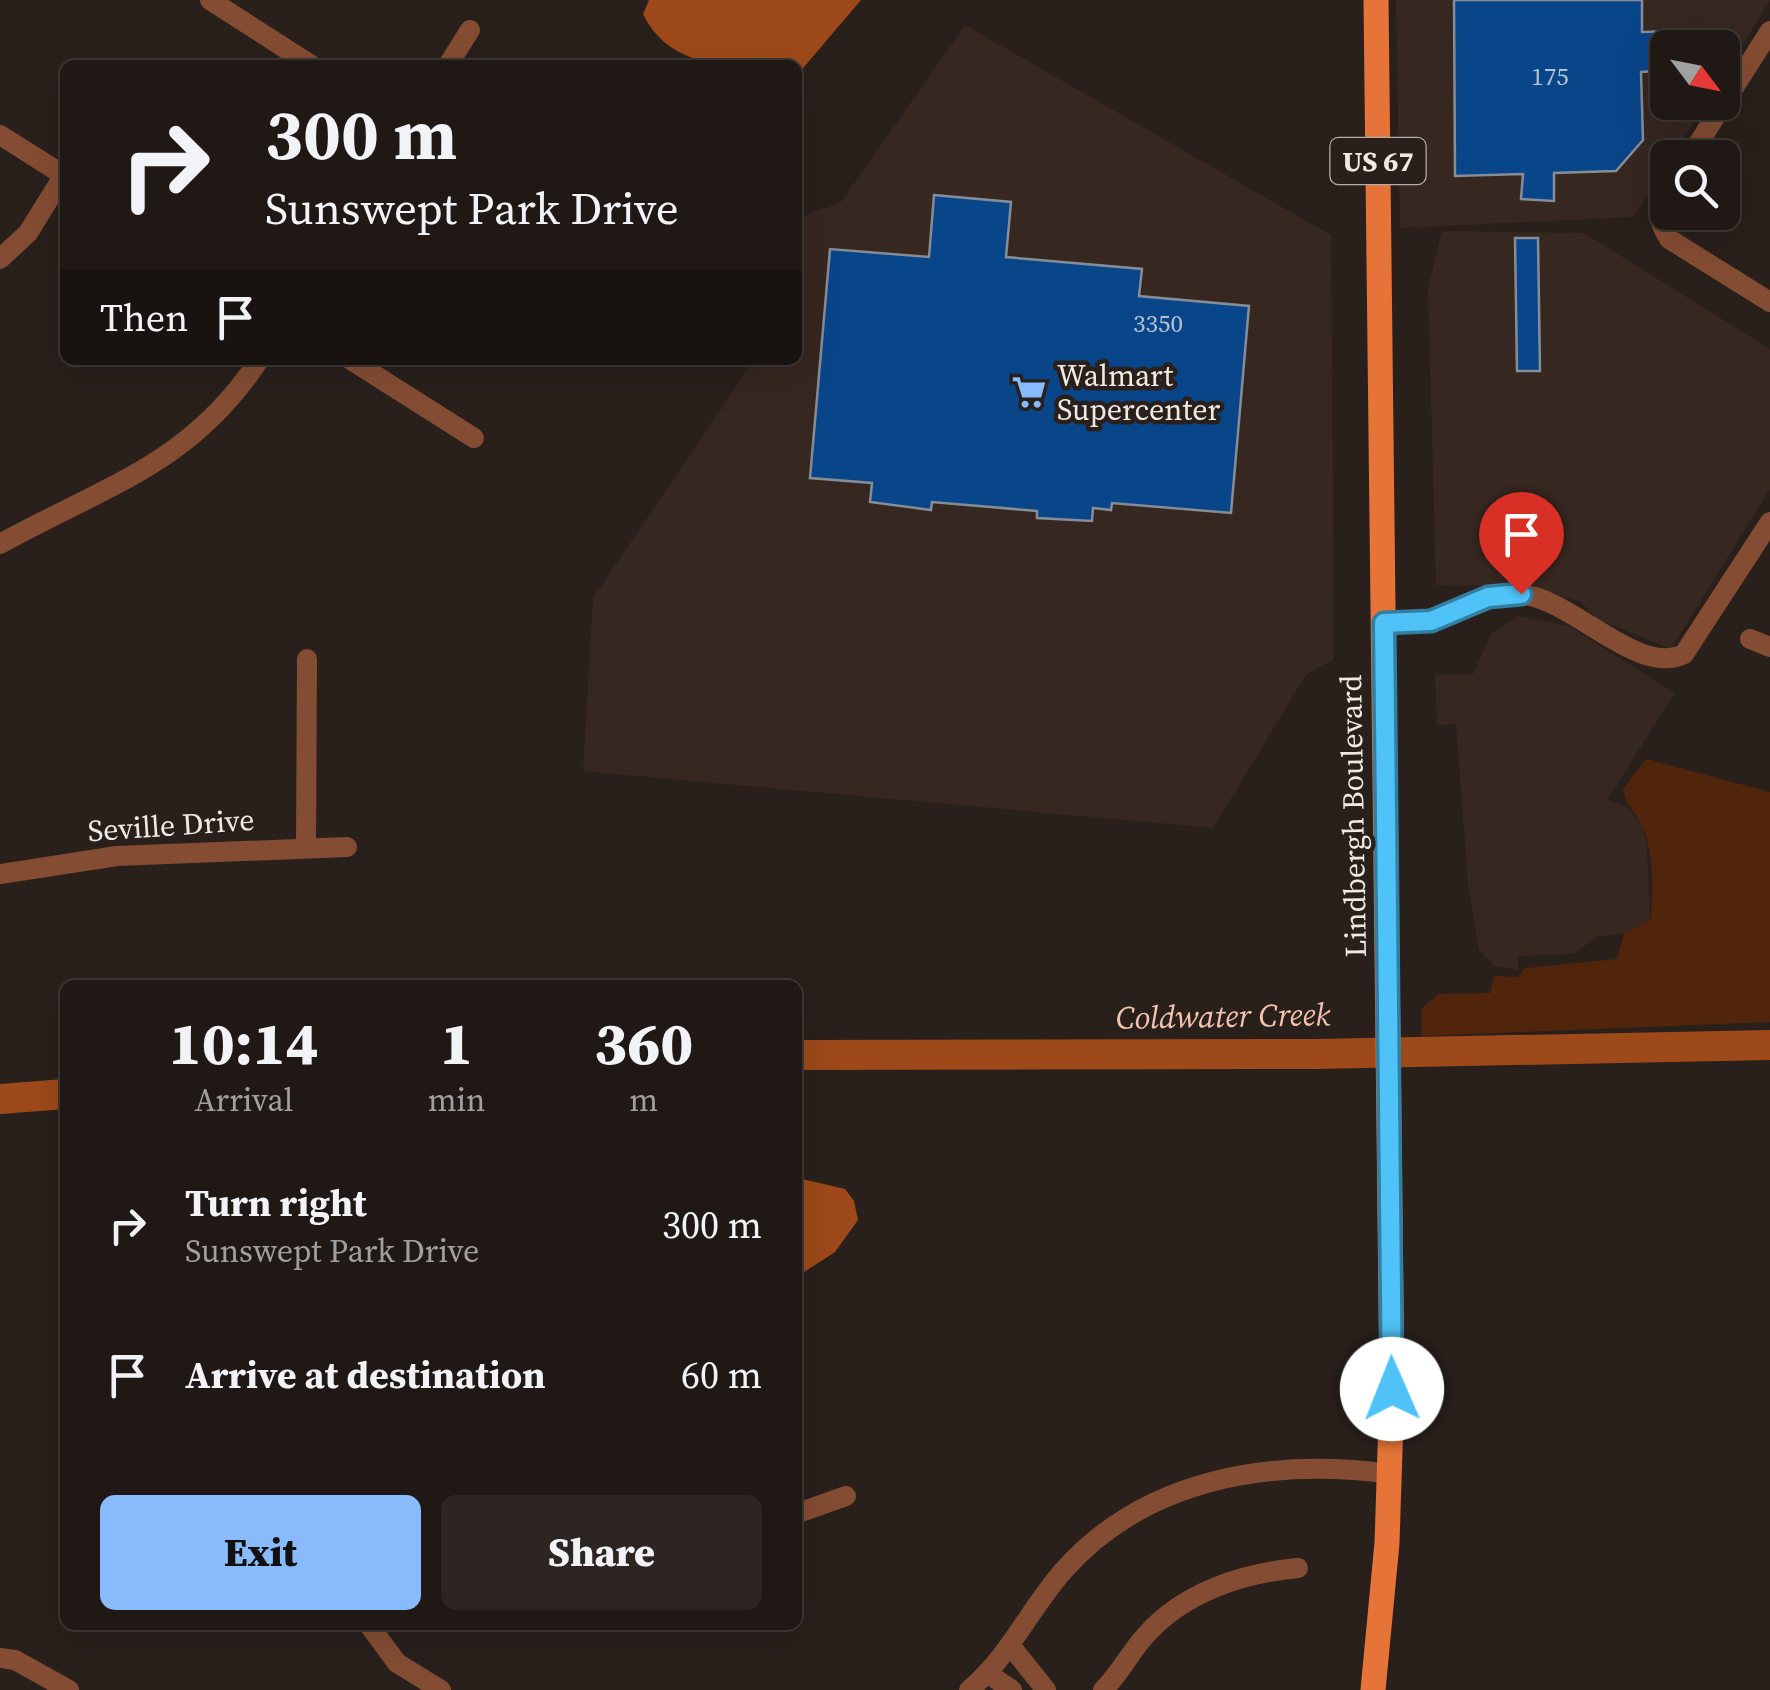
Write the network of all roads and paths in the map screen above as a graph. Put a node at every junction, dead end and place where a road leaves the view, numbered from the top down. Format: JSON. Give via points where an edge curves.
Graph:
{"nodes":[{"id":1,"x":210,"y":0,"type":"edge"},
{"id":2,"x":1376,"y":0,"type":"edge"},
{"id":3,"x":470,"y":30,"type":"dead end"},
{"id":4,"x":1770,"y":30,"type":"edge"},
{"id":5,"x":303,"y":60,"type":"edge"},
{"id":6,"x":451,"y":60,"type":"edge"},
{"id":7,"x":0,"y":135,"type":"edge"},
{"id":8,"x":1700,"y":140,"type":"edge"},
{"id":9,"x":60,"y":173,"type":"edge"},
{"id":10,"x":60,"y":184,"type":"edge"},
{"id":11,"x":1664,"y":230,"type":"edge"},
{"id":12,"x":0,"y":259,"type":"edge"},
{"id":13,"x":1770,"y":302,"type":"edge"},
{"id":14,"x":256,"y":365,"type":"edge"},
{"id":15,"x":359,"y":365,"type":"edge"},
{"id":16,"x":474,"y":438,"type":"dead end"},
{"id":17,"x":1770,"y":522,"type":"edge"},
{"id":18,"x":0,"y":544,"type":"edge"},
{"id":19,"x":1384,"y":623,"type":"junction"},
{"id":20,"x":307,"y":658,"type":"dead end"},
{"id":21,"x":306,"y":846,"type":"junction"},
{"id":22,"x":347,"y":848,"type":"dead end"},
{"id":23,"x":0,"y":874,"type":"edge"},
{"id":24,"x":1391,"y":1474,"type":"junction"},
{"id":25,"x":846,"y":1496,"type":"dead end"},
{"id":26,"x":802,"y":1512,"type":"edge"},
{"id":27,"x":1298,"y":1568,"type":"dead end"},
{"id":28,"x":373,"y":1630,"type":"edge"},
{"id":29,"x":1010,"y":1645,"type":"junction"},
{"id":30,"x":1,"y":1657,"type":"edge"},
{"id":31,"x":988,"y":1673,"type":"junction"},
{"id":32,"x":1108,"y":1689,"type":"edge"},
{"id":33,"x":69,"y":1690,"type":"edge"},
{"id":34,"x":441,"y":1690,"type":"edge"},
{"id":35,"x":968,"y":1690,"type":"edge"},
{"id":36,"x":1012,"y":1690,"type":"edge"},
{"id":37,"x":1046,"y":1690,"type":"edge"},
{"id":38,"x":1373,"y":1690,"type":"edge"}],
"edges":[{"from":1,"to":5,"type":"street"},
{"from":2,"to":19,"type":"main road","name":"Lindbergh Boulevard","number":"US 67"},
{"from":3,"to":6,"type":"street"},
{"from":4,"to":8,"type":"street"},
{"from":7,"to":9,"type":"street"},
{"from":10,"to":12,"type":"street","via":[[28,233]]},
{"from":11,"to":13,"type":"street"},
{"from":14,"to":18,"type":"street","via":[[196,436]]},
{"from":15,"to":16,"type":"street"},
{"from":17,"to":19,"type":"street","via":[[1684,654],[1671,660],[1601,634],[1554,600],[1521,594],[1488,597],[1431,621]]},
{"from":19,"to":24,"type":"main road","name":"Lindbergh Boulevard","number":"US 67"},
{"from":20,"to":21,"type":"street"},
{"from":21,"to":22,"type":"street","name":"Seville Drive"},
{"from":21,"to":23,"type":"street","name":"Seville Drive","via":[[117,856]]},
{"from":24,"to":29,"type":"street","via":[[1256,1471],[1151,1503],[1066,1568]]},
{"from":24,"to":38,"type":"main road","name":"Lindbergh Boulevard","number":"US 67"},
{"from":25,"to":26,"type":"street"},
{"from":27,"to":32,"type":"street","via":[[1215,1585],[1179,1606],[1149,1631]]},
{"from":28,"to":34,"type":"street","via":[[397,1663]]},
{"from":29,"to":31,"type":"street"},
{"from":29,"to":37,"type":"street"},
{"from":30,"to":33,"type":"street"},
{"from":31,"to":35,"type":"street"},
{"from":31,"to":36,"type":"street"}]}
